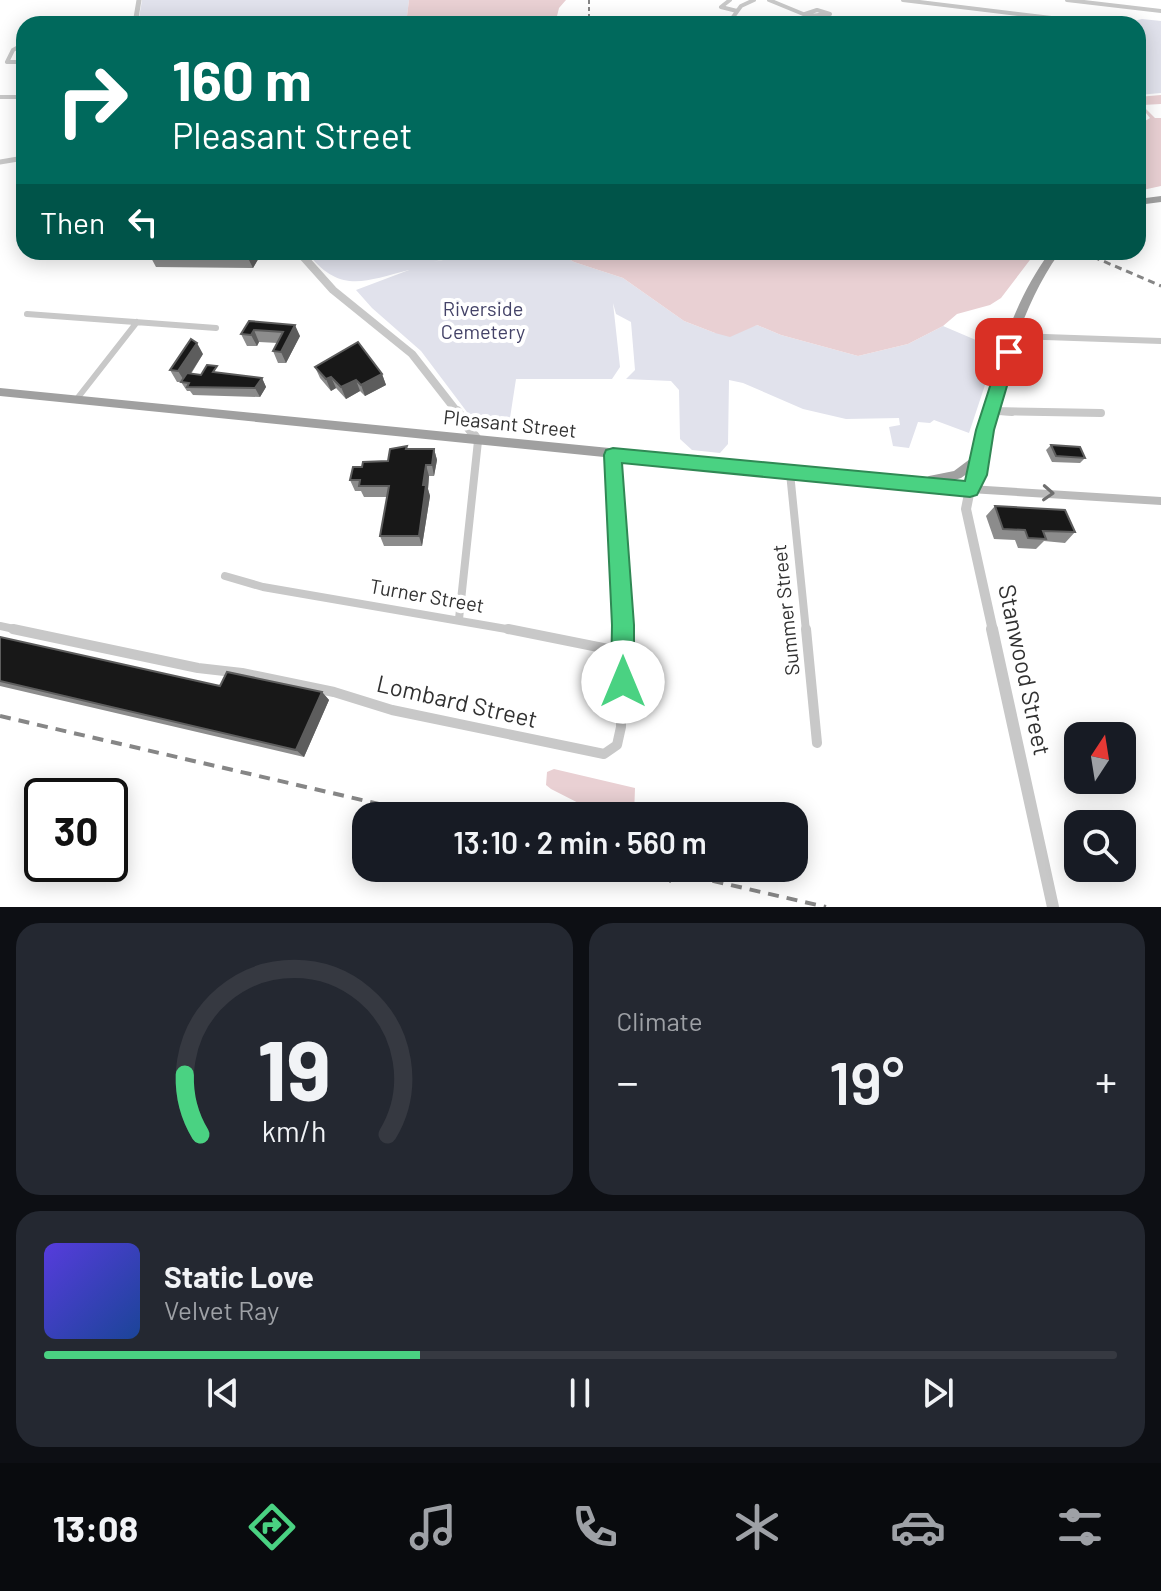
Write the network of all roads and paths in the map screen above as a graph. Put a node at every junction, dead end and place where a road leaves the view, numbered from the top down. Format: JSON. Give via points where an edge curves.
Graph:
{"nodes":[{"id":1,"x":732,"y":0,"type":"edge"},
{"id":2,"x":754,"y":0,"type":"edge"},
{"id":3,"x":769,"y":0,"type":"edge"},
{"id":4,"x":903,"y":0,"type":"edge"},
{"id":5,"x":1066,"y":0,"type":"edge"},
{"id":6,"x":1128,"y":0,"type":"edge"},
{"id":7,"x":746,"y":3,"type":"junction"},
{"id":8,"x":1131,"y":8,"type":"junction"},
{"id":9,"x":737,"y":11,"type":"junction"},
{"id":10,"x":1161,"y":11,"type":"edge"},
{"id":11,"x":1004,"y":13,"type":"junction"},
{"id":12,"x":805,"y":14,"type":"junction"},
{"id":13,"x":734,"y":16,"type":"edge"},
{"id":14,"x":816,"y":16,"type":"edge"},
{"id":15,"x":825,"y":16,"type":"edge"},
{"id":16,"x":1002,"y":16,"type":"edge"},
{"id":17,"x":1025,"y":16,"type":"edge"},
{"id":18,"x":16,"y":48,"type":"edge"},
{"id":19,"x":16,"y":63,"type":"edge"},
{"id":20,"x":305,"y":260,"type":"edge"},
{"id":21,"x":1049,"y":260,"type":"edge"},
{"id":22,"x":27,"y":314,"type":"dead end"},
{"id":23,"x":137,"y":322,"type":"junction"},
{"id":24,"x":216,"y":328,"type":"dead end"},
{"id":25,"x":1015,"y":336,"type":"junction"},
{"id":26,"x":1161,"y":341,"type":"edge"},
{"id":27,"x":0,"y":392,"type":"edge"},
{"id":28,"x":76,"y":400,"type":"junction"},
{"id":29,"x":991,"y":411,"type":"junction"},
{"id":30,"x":1101,"y":413,"type":"dead end"},
{"id":31,"x":478,"y":441,"type":"junction"},
{"id":32,"x":613,"y":455,"type":"junction"},
{"id":33,"x":980,"y":458,"type":"junction"},
{"id":34,"x":790,"y":473,"type":"junction"},
{"id":35,"x":902,"y":484,"type":"junction"},
{"id":36,"x":970,"y":489,"type":"junction"},
{"id":37,"x":1161,"y":501,"type":"edge"},
{"id":38,"x":225,"y":576,"type":"dead end"},
{"id":39,"x":459,"y":619,"type":"junction"},
{"id":40,"x":0,"y":626,"type":"edge"},
{"id":41,"x":623,"y":652,"type":"junction"},
{"id":42,"x":817,"y":743,"type":"dead end"},
{"id":43,"x":1053,"y":907,"type":"edge"}],
"edges":[{"from":1,"to":7,"type":"street"},
{"from":1,"to":9,"type":"street","via":[[721,7]]},
{"from":2,"to":7,"type":"street"},
{"from":3,"to":12,"type":"street"},
{"from":4,"to":11,"type":"street"},
{"from":5,"to":8,"type":"street"},
{"from":6,"to":8,"type":"street"},
{"from":7,"to":9,"type":"street"},
{"from":8,"to":10,"type":"street"},
{"from":9,"to":13,"type":"street"},
{"from":11,"to":16,"type":"street"},
{"from":11,"to":17,"type":"street"},
{"from":12,"to":14,"type":"street"},
{"from":12,"to":15,"type":"street","via":[[830,14]]},
{"from":18,"to":19,"type":"street","via":[[7,62]]},
{"from":20,"to":31,"type":"street","via":[[419,361]]},
{"from":21,"to":25,"type":"highway"},
{"from":22,"to":23,"type":"street"},
{"from":23,"to":24,"type":"street"},
{"from":23,"to":28,"type":"street"},
{"from":25,"to":26,"type":"street"},
{"from":25,"to":29,"type":"highway"},
{"from":27,"to":28,"type":"highway","name":"Pleasant Street"},
{"from":28,"to":31,"type":"highway","name":"Pleasant Street"},
{"from":29,"to":30,"type":"street"},
{"from":29,"to":33,"type":"highway"},
{"from":31,"to":32,"type":"highway","name":"Pleasant Street"},
{"from":31,"to":39,"type":"street"},
{"from":32,"to":34,"type":"highway","name":"Pleasant Street"},
{"from":32,"to":41,"type":"street","name":"Lombard Street"},
{"from":33,"to":35,"type":"highway","via":[[951,478]]},
{"from":33,"to":36,"type":"highway"},
{"from":34,"to":35,"type":"highway","name":"Pleasant Street"},
{"from":34,"to":42,"type":"street","name":"Summer Street"},
{"from":35,"to":36,"type":"highway","name":"Pleasant Street"},
{"from":36,"to":37,"type":"main road","name":"Pleasant Street","one_way":true},
{"from":36,"to":43,"type":"street","name":"Stanwood Street","via":[[966,509]]},
{"from":38,"to":39,"type":"street","name":"Turner Street"},
{"from":39,"to":41,"type":"street","name":"Turner Street"},
{"from":40,"to":41,"type":"street","name":"Lombard Street","via":[[273,679],[604,754],[617,745],[621,727]]}]}
